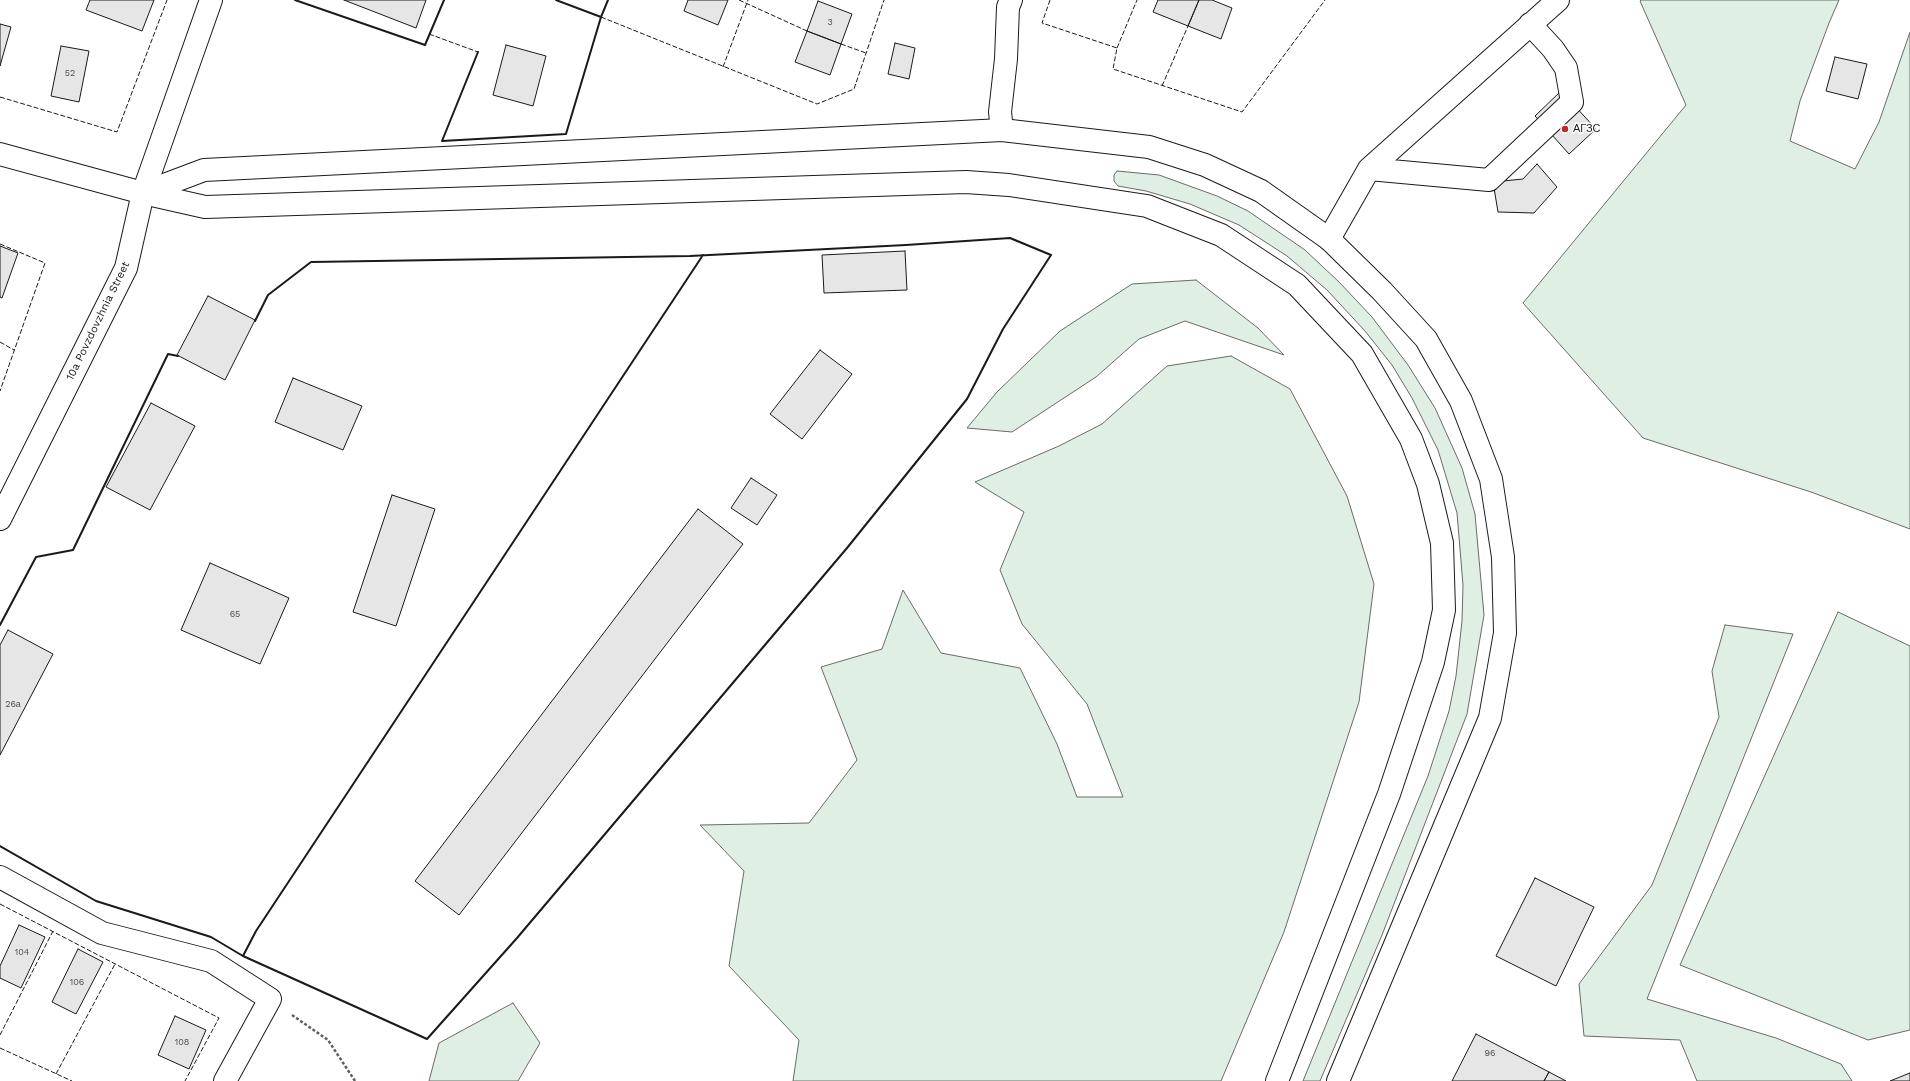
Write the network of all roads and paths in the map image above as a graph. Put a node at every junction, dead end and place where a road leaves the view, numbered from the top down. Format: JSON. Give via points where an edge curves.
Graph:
{"nodes":[{"id":1,"x":211,"y":0,"type":"edge"},
{"id":2,"x":1558,"y":0,"type":"edge"},
{"id":3,"x":1004,"y":2,"type":"edge"},
{"id":4,"x":1530,"y":24,"type":"junction"},
{"id":5,"x":1002,"y":130,"type":"junction"},
{"id":6,"x":0,"y":154,"type":"edge"},
{"id":7,"x":1369,"y":169,"type":"junction"},
{"id":8,"x":143,"y":193,"type":"junction"},
{"id":9,"x":1329,"y":239,"type":"junction"},
{"id":10,"x":0,"y":519,"type":"edge"},
{"id":11,"x":0,"y":877,"type":"edge"},
{"id":12,"x":270,"y":999,"type":"junction"},
{"id":13,"x":226,"y":1081,"type":"edge"},
{"id":14,"x":355,"y":1081,"type":"edge"},
{"id":15,"x":1277,"y":1081,"type":"edge"},
{"id":16,"x":1338,"y":1081,"type":"edge"}],
"edges":[{"from":1,"to":8,"type":"main road","name":"10a Povzdovzhnia Street"},
{"from":2,"to":4,"type":"main road"},
{"from":3,"to":5,"type":"main road","via":[[1006,59],[1000,112]]},
{"from":4,"to":7,"type":"main road"},
{"from":4,"to":7,"type":"main road","via":[[1566,68],[1572,102],[1489,180]]},
{"from":5,"to":8,"type":"main road","via":[[204,170]]},
{"from":5,"to":9,"type":"main road","via":[[1149,147],[1206,165],[1261,191]]},
{"from":6,"to":8,"type":"main road"},
{"from":7,"to":9,"type":"main road"},
{"from":8,"to":10,"type":"main road","name":"10a Povzdovzhnia Street","via":[[126,268]]},
{"from":8,"to":15,"type":"main road","via":[[205,207],[959,182],[1009,185],[1147,206],[1221,234],[1296,285],[1362,354],[1411,439],[1428,484],[1442,543],[1444,610],[1433,662],[1389,794]]},
{"from":9,"to":16,"type":"main road","via":[[1426,339],[1461,401],[1490,479],[1503,557],[1505,633],[1490,718]]},
{"from":11,"to":12,"type":"main road","via":[[102,933],[211,961]]},
{"from":12,"to":13,"type":"main road"},
{"from":12,"to":14,"type":"path","via":[[328,1040]]}]}
